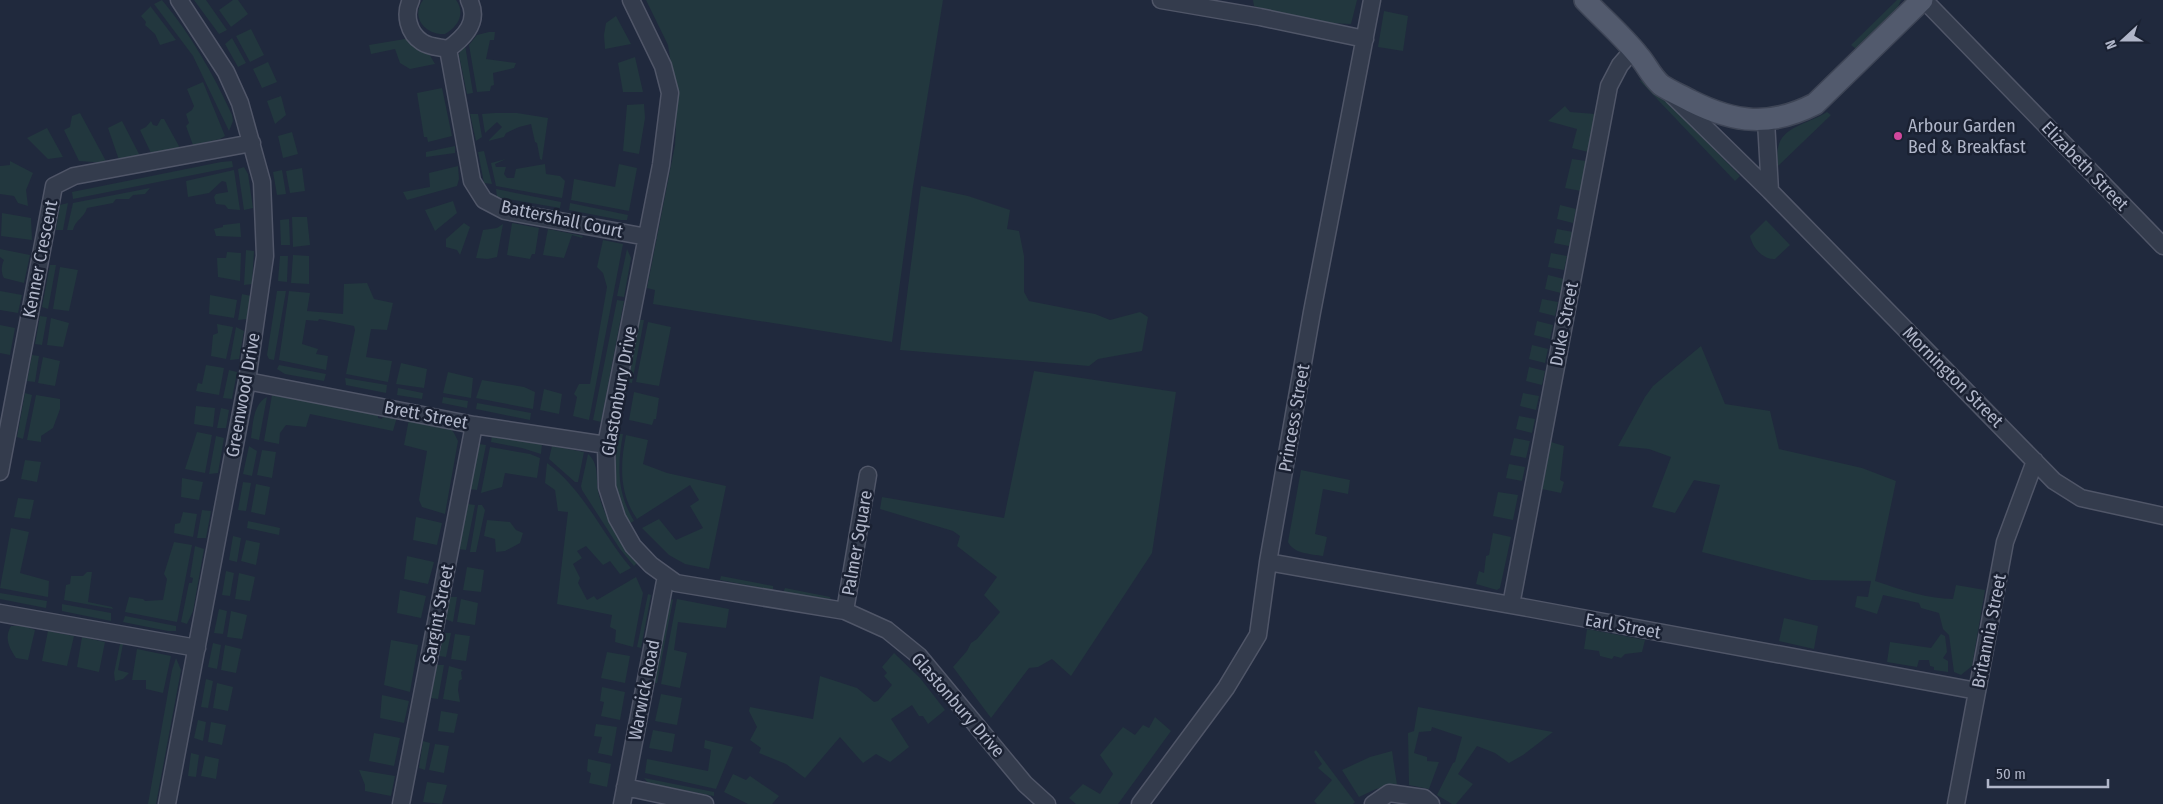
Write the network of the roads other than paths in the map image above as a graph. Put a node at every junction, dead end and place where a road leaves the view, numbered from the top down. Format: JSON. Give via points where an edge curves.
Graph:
{"nodes":[{"id":1,"x":179,"y":0,"type":"edge"},
{"id":2,"x":411,"y":0,"type":"edge"},
{"id":3,"x":469,"y":0,"type":"edge"},
{"id":4,"x":631,"y":0,"type":"edge"},
{"id":5,"x":1160,"y":0,"type":"edge"},
{"id":6,"x":1372,"y":0,"type":"edge"},
{"id":7,"x":1585,"y":0,"type":"edge"},
{"id":8,"x":1923,"y":0,"type":"edge"},
{"id":9,"x":1365,"y":39,"type":"junction"},
{"id":10,"x":448,"y":49,"type":"junction"},
{"id":11,"x":1633,"y":50,"type":"junction"},
{"id":12,"x":1662,"y":86,"type":"junction"},
{"id":13,"x":1766,"y":121,"type":"junction"},
{"id":14,"x":252,"y":143,"type":"junction"},
{"id":15,"x":1770,"y":192,"type":"junction"},
{"id":16,"x":647,"y":237,"type":"junction"},
{"id":17,"x":2163,"y":246,"type":"edge"},
{"id":18,"x":247,"y":381,"type":"junction"},
{"id":19,"x":474,"y":425,"type":"junction"},
{"id":20,"x":606,"y":446,"type":"junction"},
{"id":21,"x":2034,"y":461,"type":"junction"},
{"id":22,"x":0,"y":472,"type":"edge"},
{"id":23,"x":868,"y":475,"type":"dead end"},
{"id":24,"x":2163,"y":516,"type":"edge"},
{"id":25,"x":1268,"y":562,"type":"junction"},
{"id":26,"x":666,"y":576,"type":"junction"},
{"id":27,"x":1511,"y":605,"type":"junction"},
{"id":28,"x":845,"y":611,"type":"junction"},
{"id":29,"x":0,"y":613,"type":"edge"},
{"id":30,"x":197,"y":648,"type":"junction"},
{"id":31,"x":1977,"y":691,"type":"junction"},
{"id":32,"x":625,"y":787,"type":"junction"},
{"id":33,"x":167,"y":804,"type":"edge"},
{"id":34,"x":401,"y":804,"type":"edge"},
{"id":35,"x":622,"y":804,"type":"edge"},
{"id":36,"x":705,"y":804,"type":"edge"},
{"id":37,"x":1047,"y":804,"type":"edge"},
{"id":38,"x":1140,"y":804,"type":"edge"},
{"id":39,"x":1373,"y":804,"type":"edge"},
{"id":40,"x":1431,"y":804,"type":"edge"},
{"id":41,"x":1956,"y":804,"type":"edge"}],
"edges":[{"from":1,"to":14,"type":"street","name":"Greenwood Drive","via":[[231,80]]},
{"from":2,"to":10,"type":"street","via":[[407,12],[413,34],[421,42]]},
{"from":3,"to":10,"type":"street","via":[[473,12],[471,25],[466,35]]},
{"from":4,"to":16,"type":"street","name":"Glastonbury Drive","via":[[663,66],[670,93]]},
{"from":5,"to":9,"type":"street","via":[[1268,18]]},
{"from":6,"to":9,"type":"street","name":"Princess Street"},
{"from":7,"to":11,"type":"main road","name":"Mornington Street"},
{"from":8,"to":13,"type":"main road","via":[[1815,104],[1797,113]]},
{"from":8,"to":17,"type":"street","name":"Elizabeth Street"},
{"from":9,"to":25,"type":"street","name":"Princess Street"},
{"from":10,"to":16,"type":"street","name":"Battershall Court","via":[[472,181],[484,200],[505,211]]},
{"from":11,"to":12,"type":"main road","name":"Mornington Street"},
{"from":11,"to":27,"type":"street","name":"Duke Street","via":[[1609,86]]},
{"from":12,"to":13,"type":"main road","name":"Mornington Street","via":[[1715,113]]},
{"from":12,"to":15,"type":"street","name":"Mornington Street"},
{"from":13,"to":15,"type":"street"},
{"from":14,"to":18,"type":"street","name":"Greenwood Drive","via":[[262,182],[265,256]]},
{"from":14,"to":22,"type":"street","name":"Kenner Crescent","via":[[74,176],[54,186]]},
{"from":15,"to":21,"type":"street","name":"Mornington Street"},
{"from":16,"to":20,"type":"street","name":"Glastonbury Drive"},
{"from":18,"to":19,"type":"street","name":"Brett Street"},
{"from":18,"to":30,"type":"street","name":"Greenwood Drive"},
{"from":19,"to":20,"type":"street","name":"Brett Street"},
{"from":19,"to":34,"type":"street","name":"Sargint Street"},
{"from":20,"to":26,"type":"street","name":"Glastonbury Drive","via":[[607,487],[617,518],[633,546],[650,565]]},
{"from":21,"to":24,"type":"street","name":"Mornington Street","via":[[2060,485],[2081,498]]},
{"from":21,"to":31,"type":"street","name":"Britannia Street","via":[[2005,542]]},
{"from":23,"to":28,"type":"street","name":"Palmer Square"},
{"from":25,"to":27,"type":"street","name":"Earl Street"},
{"from":25,"to":38,"type":"street","name":"Princess Street","via":[[1258,635],[1226,688]]},
{"from":26,"to":28,"type":"street","name":"Glastonbury Drive","via":[[676,583]]},
{"from":26,"to":32,"type":"street","name":"Warwick Road"},
{"from":27,"to":31,"type":"street","name":"Earl Street"},
{"from":28,"to":37,"type":"street","name":"Glastonbury Drive","via":[[887,630],[919,656],[1025,784]]},
{"from":29,"to":30,"type":"street"},
{"from":30,"to":33,"type":"street","name":"Greenwood Drive"},
{"from":31,"to":41,"type":"street","name":"Britannia Street"},
{"from":32,"to":35,"type":"street","name":"Warwick Road"},
{"from":32,"to":36,"type":"street"},
{"from":39,"to":40,"type":"street","via":[[1389,793],[1424,798]]}]}
